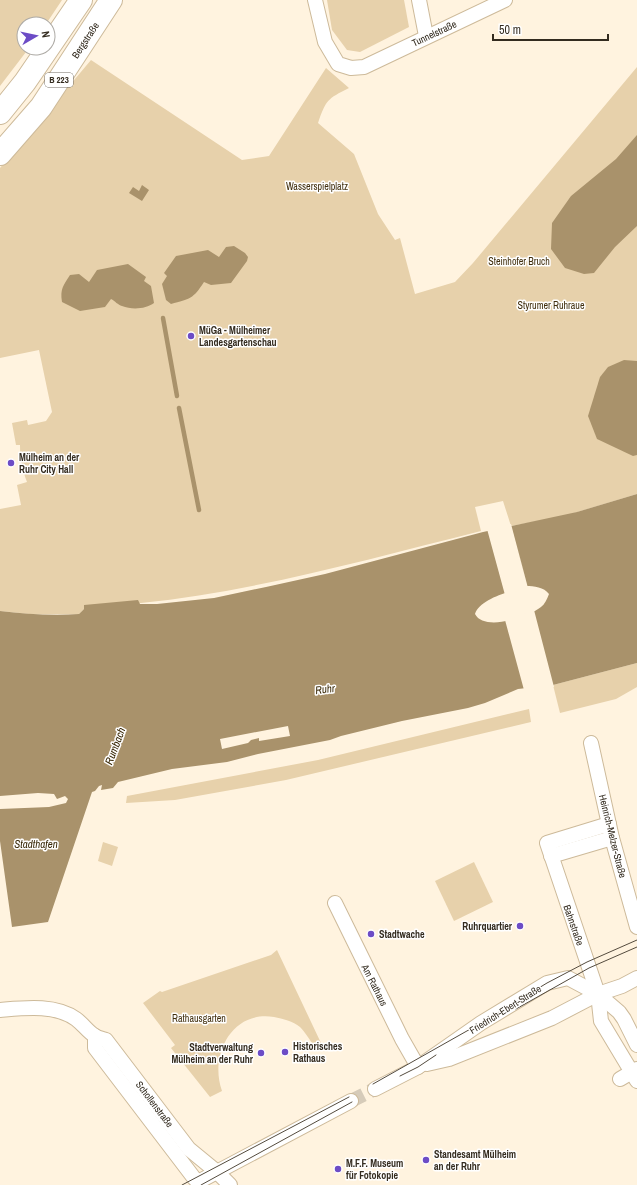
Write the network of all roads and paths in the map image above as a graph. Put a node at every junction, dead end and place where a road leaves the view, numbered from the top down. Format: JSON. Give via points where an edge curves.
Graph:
{"nodes":[{"id":1,"x":81,"y":0,"type":"edge"},
{"id":2,"x":111,"y":0,"type":"edge"},
{"id":3,"x":315,"y":0,"type":"edge"},
{"id":4,"x":419,"y":0,"type":"edge"},
{"id":5,"x":504,"y":0,"type":"edge"},
{"id":6,"x":426,"y":36,"type":"junction"},
{"id":7,"x":0,"y":113,"type":"edge"},
{"id":8,"x":0,"y":154,"type":"edge"},
{"id":9,"x":591,"y":743,"type":"dead end"},
{"id":10,"x":608,"y":824,"type":"junction"},
{"id":11,"x":612,"y":838,"type":"junction"},
{"id":12,"x":549,"y":849,"type":"junction"},
{"id":13,"x":334,"y":903,"type":"dead end"},
{"id":14,"x":637,"y":927,"type":"edge"},
{"id":15,"x":637,"y":978,"type":"edge"},
{"id":16,"x":598,"y":994,"type":"junction"},
{"id":17,"x":0,"y":1010,"type":"edge"},
{"id":18,"x":95,"y":1036,"type":"junction"},
{"id":19,"x":637,"y":1045,"type":"edge"},
{"id":20,"x":418,"y":1067,"type":"junction"},
{"id":21,"x":632,"y":1075,"type":"edge"},
{"id":22,"x":375,"y":1089,"type":"tunnel mouth"},
{"id":23,"x":351,"y":1101,"type":"tunnel mouth"},
{"id":24,"x":217,"y":1172,"type":"junction"},
{"id":25,"x":230,"y":1185,"type":"edge"}],
"edges":[{"from":1,"to":7,"type":"main road","number":"B 223","via":[[25,82]]},
{"from":2,"to":8,"type":"main road","name":"Bergstraße","number":"B 223","via":[[41,107]]},
{"from":3,"to":6,"type":"street","name":"Tunnelstraße","via":[[325,42],[338,64],[351,68],[364,67]]},
{"from":4,"to":6,"type":"street"},
{"from":5,"to":6,"type":"street","name":"Tunnelstraße"},
{"from":9,"to":10,"type":"street","name":"Heinrich-Melzer-Straße"},
{"from":10,"to":11,"type":"street","name":"Heinrich-Melzer-Straße"},
{"from":10,"to":12,"type":"street"},
{"from":11,"to":12,"type":"street"},
{"from":11,"to":14,"type":"street","name":"Heinrich-Melzer-Straße"},
{"from":12,"to":16,"type":"street","name":"Bahnstraße"},
{"from":13,"to":20,"type":"street","name":"Am Rathaus"},
{"from":15,"to":16,"type":"street","name":"Friedrich-Ebert-Straße"},
{"from":16,"to":19,"type":"street","via":[[619,1012]]},
{"from":16,"to":20,"type":"street","name":"Friedrich-Ebert-Straße","via":[[546,1021],[449,1059]]},
{"from":16,"to":20,"type":"street","name":"Friedrich-Ebert-Straße","via":[[568,978],[548,983],[481,1023]]},
{"from":16,"to":21,"type":"street","name":"Bahnstraße","via":[[601,1021]]},
{"from":17,"to":18,"type":"street","name":"Schollenstraße","via":[[34,1008],[66,1013]]},
{"from":18,"to":24,"type":"street","name":"Schollenstraße","via":[[106,1040],[189,1148]]},
{"from":18,"to":24,"type":"street","name":"Schollenstraße","via":[[95,1048],[194,1178],[198,1182]]},
{"from":20,"to":22,"type":"street","name":"Friedrich-Ebert-Straße"},
{"from":23,"to":24,"type":"street"},
{"from":24,"to":25,"type":"street","name":"Schollenstraße"}]}
